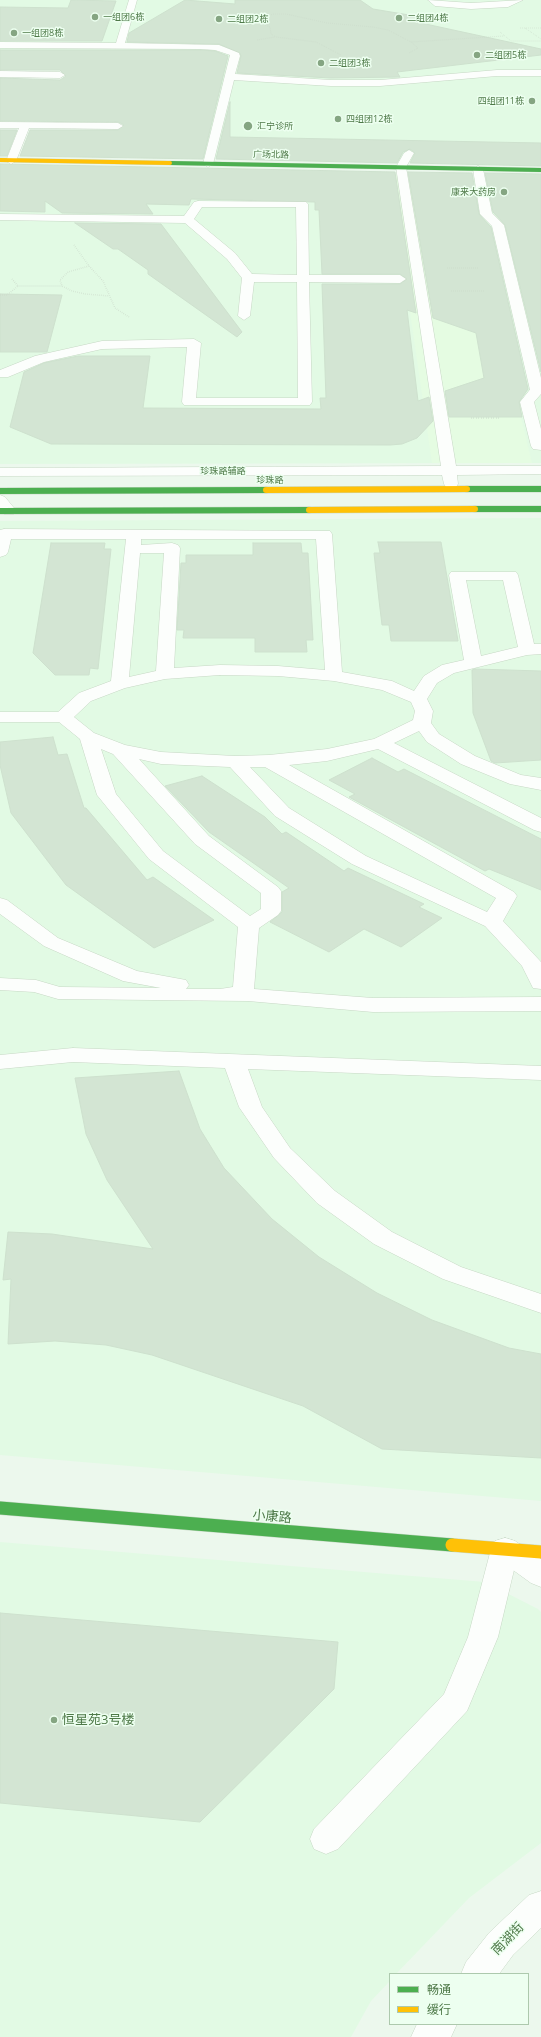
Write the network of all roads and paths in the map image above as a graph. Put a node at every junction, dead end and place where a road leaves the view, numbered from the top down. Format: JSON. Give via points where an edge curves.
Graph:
{"nodes":[{"id":1,"x":134,"y":0,"type":"edge"},
{"id":2,"x":432,"y":0,"type":"edge"},
{"id":3,"x":519,"y":0,"type":"edge"},
{"id":4,"x":411,"y":42,"type":"junction"},
{"id":5,"x":541,"y":42,"type":"edge"},
{"id":6,"x":0,"y":45,"type":"edge"},
{"id":7,"x":120,"y":46,"type":"junction"},
{"id":8,"x":408,"y":53,"type":"dead end"},
{"id":9,"x":343,"y":56,"type":"dead end"},
{"id":10,"x":541,"y":73,"type":"edge"},
{"id":11,"x":0,"y":74,"type":"edge"},
{"id":12,"x":60,"y":75,"type":"dead end"},
{"id":13,"x":230,"y":77,"type":"junction"},
{"id":14,"x":0,"y":125,"type":"edge"},
{"id":15,"x":25,"y":126,"type":"junction"},
{"id":16,"x":118,"y":126,"type":"dead end"},
{"id":17,"x":409,"y":153,"type":"dead end"},
{"id":18,"x":0,"y":160,"type":"edge"},
{"id":19,"x":11,"y":161,"type":"junction"},
{"id":20,"x":208,"y":164,"type":"junction"},
{"id":21,"x":401,"y":167,"type":"junction"},
{"id":22,"x":478,"y":169,"type":"junction"},
{"id":23,"x":541,"y":170,"type":"edge"},
{"id":24,"x":0,"y":217,"type":"edge"},
{"id":25,"x":188,"y":220,"type":"junction"},
{"id":26,"x":78,"y":242,"type":"dead end"},
{"id":27,"x":89,"y":266,"type":"junction"},
{"id":28,"x":417,"y":268,"type":"junction"},
{"id":29,"x":508,"y":268,"type":"junction"},
{"id":30,"x":248,"y":278,"type":"junction"},
{"id":31,"x":304,"y":278,"type":"junction"},
{"id":32,"x":12,"y":279,"type":"dead end"},
{"id":33,"x":400,"y":279,"type":"dead end"},
{"id":34,"x":18,"y":286,"type":"junction"},
{"id":35,"x":62,"y":286,"type":"junction"},
{"id":36,"x":420,"y":290,"type":"junction"},
{"id":37,"x":513,"y":291,"type":"junction"},
{"id":38,"x":0,"y":295,"type":"edge"},
{"id":39,"x":109,"y":296,"type":"junction"},
{"id":40,"x":244,"y":316,"type":"dead end"},
{"id":41,"x":154,"y":343,"type":"junction"},
{"id":42,"x":1,"y":378,"type":"edge"},
{"id":43,"x":440,"y":418,"type":"junction"},
{"id":44,"x":531,"y":418,"type":"junction"},
{"id":45,"x":541,"y":446,"type":"edge"},
{"id":46,"x":448,"y":470,"type":"junction"},
{"id":47,"x":541,"y":470,"type":"edge"},
{"id":48,"x":0,"y":472,"type":"edge"},
{"id":49,"x":541,"y":489,"type":"edge"},
{"id":50,"x":452,"y":490,"type":"junction"},
{"id":51,"x":0,"y":491,"type":"edge"},
{"id":52,"x":3,"y":507,"type":"edge"},
{"id":53,"x":541,"y":509,"type":"edge"},
{"id":54,"x":243,"y":534,"type":"junction"},
{"id":55,"x":133,"y":541,"type":"junction"},
{"id":56,"x":172,"y":548,"type":"junction"},
{"id":57,"x":0,"y":552,"type":"edge"},
{"id":58,"x":534,"y":649,"type":"edge"},
{"id":59,"x":473,"y":662,"type":"junction"},
{"id":60,"x":165,"y":674,"type":"junction"},
{"id":61,"x":334,"y":676,"type":"junction"},
{"id":62,"x":120,"y":684,"type":"junction"},
{"id":63,"x":418,"y":699,"type":"junction"},
{"id":64,"x":0,"y":717,"type":"edge"},
{"id":65,"x":63,"y":717,"type":"junction"},
{"id":66,"x":422,"y":723,"type":"junction"},
{"id":67,"x":88,"y":737,"type":"junction"},
{"id":68,"x":380,"y":743,"type":"junction"},
{"id":69,"x":120,"y":750,"type":"junction"},
{"id":70,"x":269,"y":761,"type":"junction"},
{"id":71,"x":236,"y":762,"type":"junction"},
{"id":72,"x":541,"y":784,"type":"edge"},
{"id":73,"x":541,"y":826,"type":"edge"},
{"id":74,"x":0,"y":904,"type":"edge"},
{"id":75,"x":492,"y":922,"type":"junction"},
{"id":76,"x":249,"y":925,"type":"junction"},
{"id":77,"x":541,"y":983,"type":"edge"},
{"id":78,"x":0,"y":984,"type":"edge"},
{"id":79,"x":243,"y":996,"type":"junction"},
{"id":80,"x":541,"y":1004,"type":"edge"},
{"id":81,"x":234,"y":1061,"type":"junction"},
{"id":82,"x":0,"y":1062,"type":"edge"},
{"id":83,"x":541,"y":1073,"type":"edge"},
{"id":84,"x":541,"y":1304,"type":"edge"},
{"id":85,"x":0,"y":1508,"type":"edge"},
{"id":86,"x":504,"y":1549,"type":"junction"},
{"id":87,"x":541,"y":1552,"type":"edge"},
{"id":88,"x":541,"y":1575,"type":"edge"},
{"id":89,"x":326,"y":1839,"type":"dead end"},
{"id":90,"x":541,"y":1906,"type":"edge"},
{"id":91,"x":479,"y":1973,"type":"edge"},
{"id":92,"x":438,"y":2025,"type":"edge"},
{"id":93,"x":429,"y":2037,"type":"edge"}],
"edges":[{"from":1,"to":7,"type":"street"},
{"from":2,"to":3,"type":"street","via":[[435,3],[471,6],[508,4]]},
{"from":4,"to":5,"type":"path","via":[[504,36],[520,42]]},
{"from":4,"to":8,"type":"path","via":[[418,48]]},
{"from":4,"to":9,"type":"path","via":[[388,30],[373,27],[327,23],[286,14],[258,18],[258,22],[270,27],[271,34],[276,37],[316,42]]},
{"from":6,"to":7,"type":"street"},
{"from":7,"to":13,"type":"street","via":[[200,46],[226,50],[235,56]]},
{"from":10,"to":13,"type":"street","via":[[497,73],[380,83]]},
{"from":11,"to":12,"type":"street"},
{"from":13,"to":20,"type":"street"},
{"from":14,"to":15,"type":"street"},
{"from":15,"to":16,"type":"street"},
{"from":15,"to":19,"type":"street"},
{"from":17,"to":21,"type":"street"},
{"from":18,"to":19,"type":"street","name":"广场北路"},
{"from":19,"to":20,"type":"street","name":"广场北路"},
{"from":20,"to":21,"type":"street","name":"广场北路"},
{"from":21,"to":22,"type":"street","name":"广场北路"},
{"from":21,"to":28,"type":"street"},
{"from":22,"to":23,"type":"street","name":"广场北路"},
{"from":22,"to":29,"type":"street","via":[[486,214],[498,225]]},
{"from":24,"to":25,"type":"street"},
{"from":25,"to":30,"type":"street","via":[[231,256]]},
{"from":25,"to":31,"type":"street","via":[[198,204],[302,204]]},
{"from":26,"to":27,"type":"path","via":[[74,244]]},
{"from":27,"to":35,"type":"path","via":[[68,272],[60,280]]},
{"from":27,"to":39,"type":"path","via":[[102,281]]},
{"from":28,"to":29,"type":"path"},
{"from":28,"to":36,"type":"street"},
{"from":29,"to":37,"type":"street"},
{"from":30,"to":31,"type":"street"},
{"from":30,"to":40,"type":"street"},
{"from":31,"to":33,"type":"street"},
{"from":31,"to":41,"type":"street","via":[[306,402],[189,402],[194,343]]},
{"from":32,"to":34,"type":"path"},
{"from":34,"to":35,"type":"path"},
{"from":34,"to":38,"type":"path","via":[[7,295]]},
{"from":35,"to":39,"type":"path","via":[[85,294]]},
{"from":36,"to":37,"type":"path"},
{"from":36,"to":43,"type":"street"},
{"from":37,"to":44,"type":"street","via":[[537,390],[527,402]]},
{"from":39,"to":41,"type":"path","via":[[114,308],[140,324]]},
{"from":41,"to":42,"type":"street","via":[[102,345],[74,350],[40,359]]},
{"from":43,"to":44,"type":"path"},
{"from":43,"to":46,"type":"street"},
{"from":44,"to":45,"type":"street","via":[[538,446]]},
{"from":46,"to":47,"type":"street","name":"珍珠路辅路"},
{"from":46,"to":48,"type":"street","name":"珍珠路辅路"},
{"from":46,"to":50,"type":"street"},
{"from":49,"to":50,"type":"street","name":"珍珠路"},
{"from":50,"to":51,"type":"street","name":"珍珠路"},
{"from":52,"to":53,"type":"street"},
{"from":54,"to":55,"type":"street"},
{"from":54,"to":56,"type":"street","via":[[243,548]]},
{"from":54,"to":61,"type":"street","via":[[324,534]]},
{"from":55,"to":56,"type":"street"},
{"from":55,"to":57,"type":"street","via":[[4,534]]},
{"from":55,"to":62,"type":"street"},
{"from":56,"to":60,"type":"street"},
{"from":58,"to":59,"type":"street"},
{"from":58,"to":59,"type":"street","via":[[510,574],[457,575]]},
{"from":59,"to":63,"type":"street","via":[[448,669],[430,680]]},
{"from":60,"to":61,"type":"street","via":[[220,670],[278,671]]},
{"from":60,"to":62,"type":"street"},
{"from":61,"to":63,"type":"street","via":[[386,686]]},
{"from":62,"to":65,"type":"street","via":[[86,697]]},
{"from":63,"to":66,"type":"street","via":[[424,711]]},
{"from":64,"to":65,"type":"street"},
{"from":65,"to":67,"type":"street"},
{"from":66,"to":68,"type":"street"},
{"from":66,"to":72,"type":"street","via":[[433,738],[468,760],[517,780]]},
{"from":67,"to":69,"type":"street"},
{"from":67,"to":76,"type":"street","via":[[107,795],[156,855]]},
{"from":68,"to":70,"type":"street","via":[[327,755]]},
{"from":68,"to":73,"type":"street"},
{"from":69,"to":71,"type":"street","via":[[161,758]]},
{"from":69,"to":76,"type":"street","via":[[202,840],[271,891],[272,911]]},
{"from":70,"to":71,"type":"street"},
{"from":70,"to":75,"type":"street","via":[[507,896]]},
{"from":71,"to":75,"type":"street","via":[[282,812],[359,860]]},
{"from":74,"to":79,"type":"street","via":[[51,942],[131,976]]},
{"from":75,"to":77,"type":"street","via":[[531,963]]},
{"from":76,"to":79,"type":"street"},
{"from":78,"to":79,"type":"street","via":[[36,986],[58,993]]},
{"from":79,"to":80,"type":"street","via":[[373,1005]]},
{"from":81,"to":82,"type":"street","via":[[74,1055]]},
{"from":81,"to":83,"type":"street"},
{"from":81,"to":84,"type":"street","via":[[251,1107],[282,1153],[326,1197],[383,1238],[452,1273]]},
{"from":85,"to":86,"type":"street","name":"小康路"},
{"from":86,"to":87,"type":"street","name":"小康路"},
{"from":86,"to":88,"type":"street"},
{"from":86,"to":89,"type":"street","via":[[483,1637],[456,1702]]},
{"from":90,"to":91,"type":"street","name":"南湖街","via":[[501,1944]]},
{"from":92,"to":93,"type":"street"}]}
